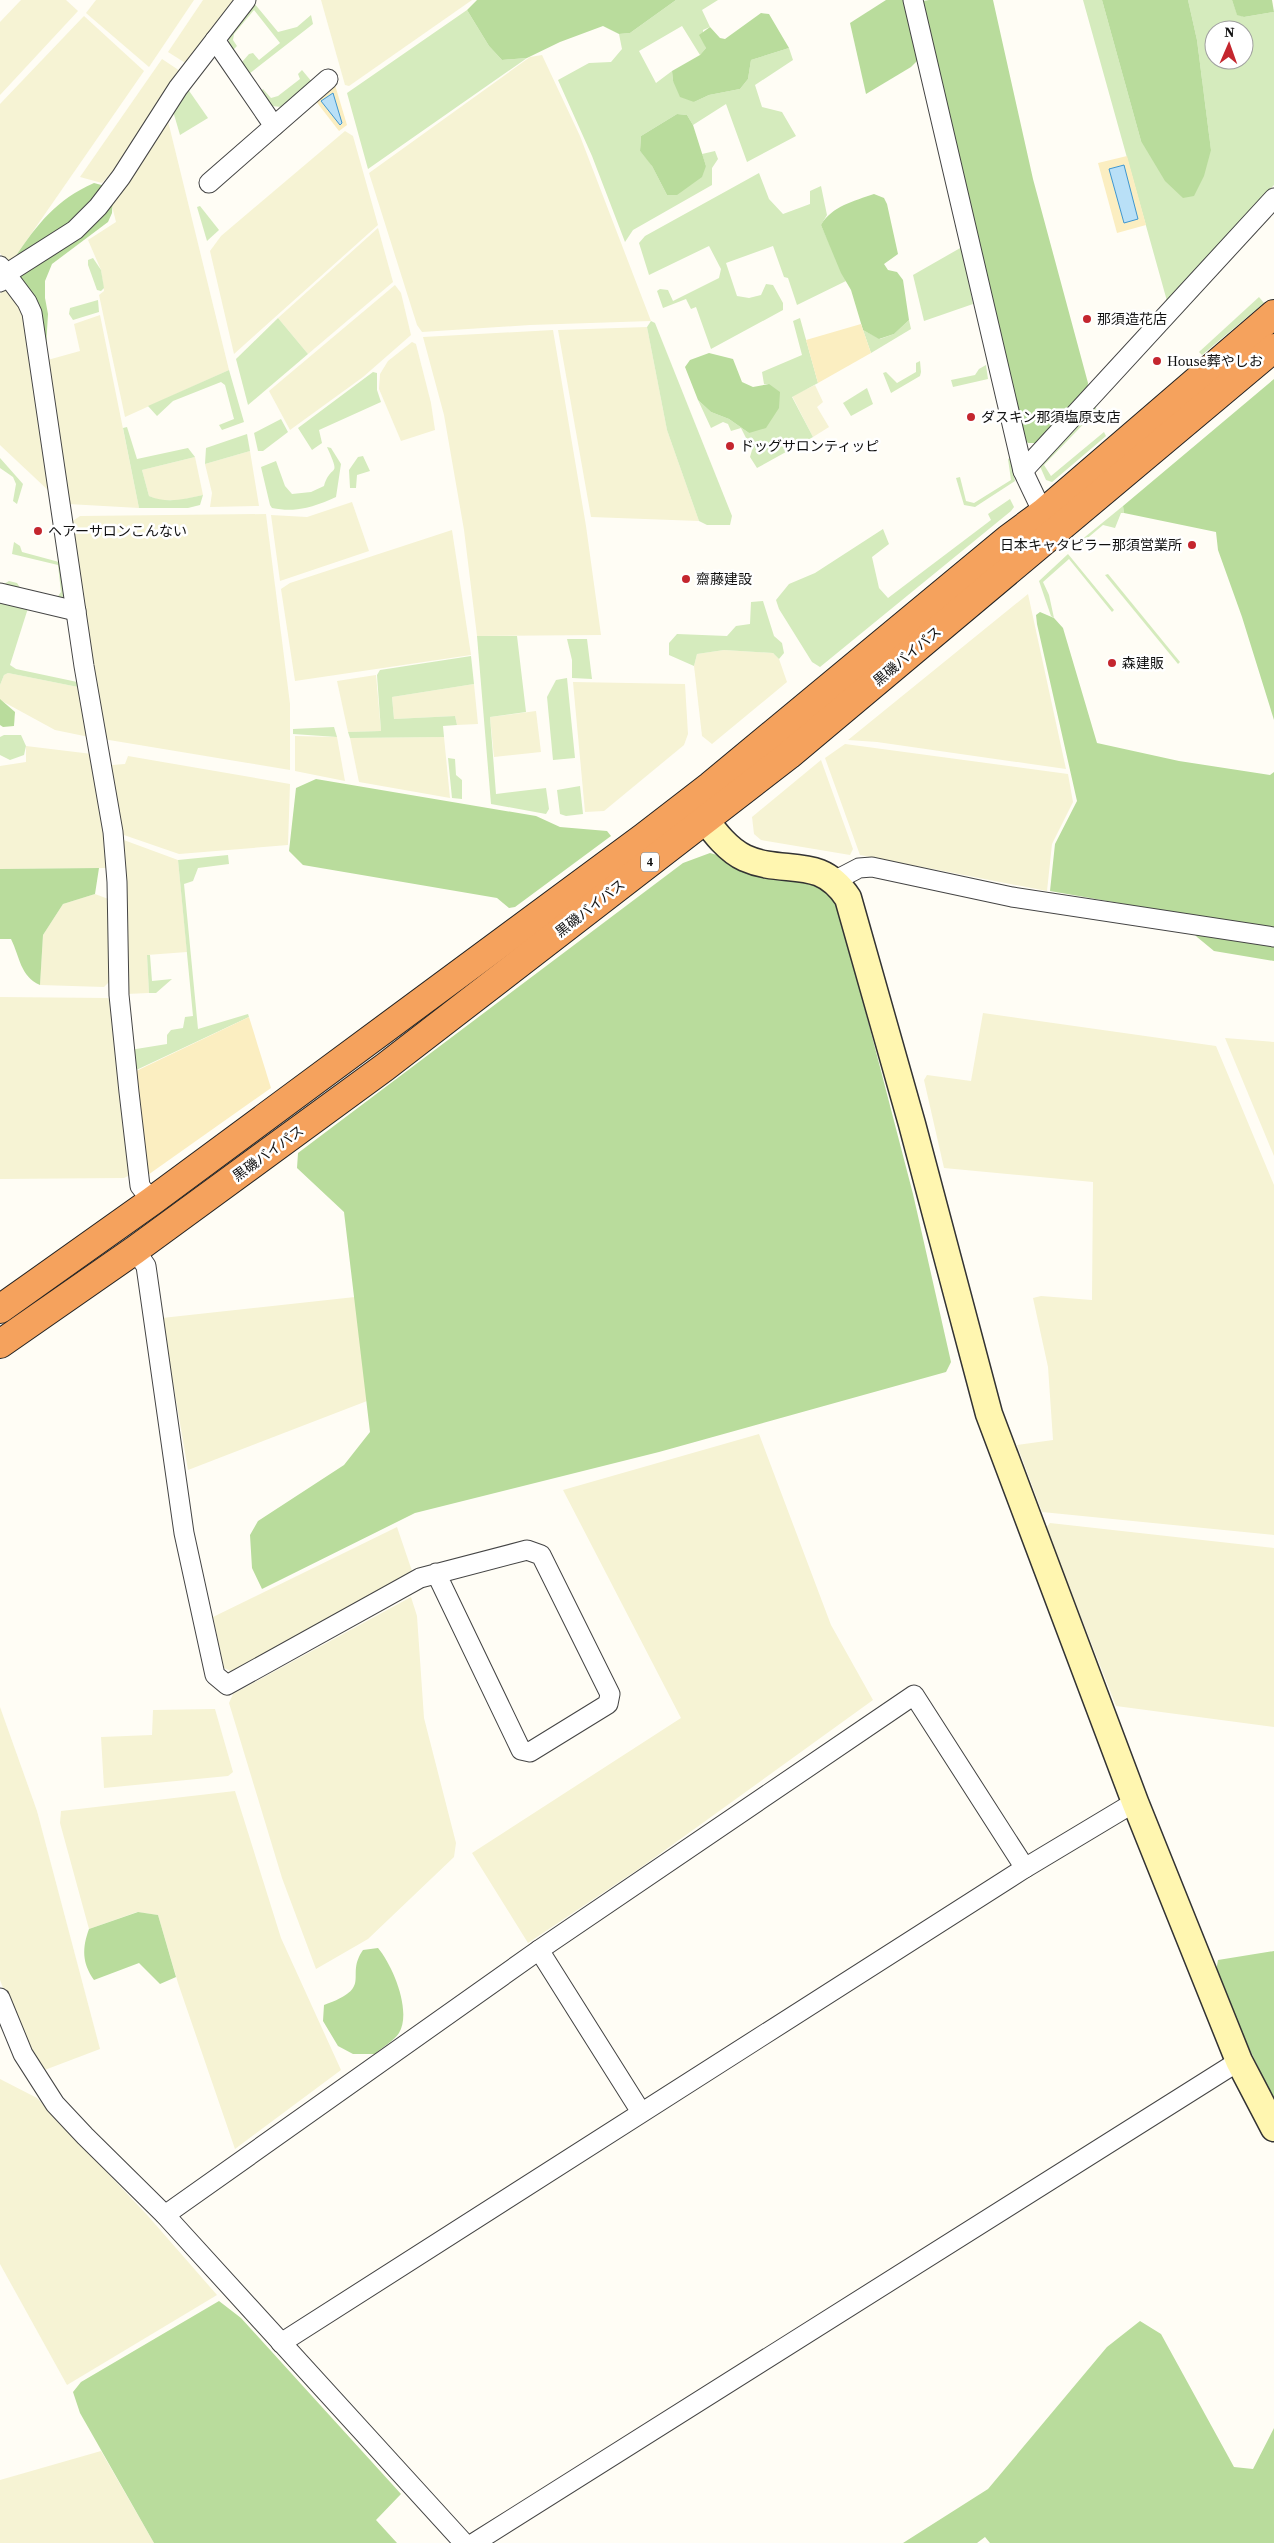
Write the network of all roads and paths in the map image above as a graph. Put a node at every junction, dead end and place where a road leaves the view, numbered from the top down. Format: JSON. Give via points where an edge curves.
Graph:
{"nodes":[{"id":1,"x":246,"y":0,"type":"edge"},
{"id":2,"x":913,"y":0,"type":"edge"},
{"id":3,"x":215,"y":40,"type":"junction"},
{"id":4,"x":328,"y":79,"type":"dead end"},
{"id":5,"x":274,"y":126,"type":"junction"},
{"id":6,"x":209,"y":183,"type":"dead end"},
{"id":7,"x":1274,"y":198,"type":"edge"},
{"id":8,"x":2,"y":274,"type":"edge"},
{"id":9,"x":1274,"y":314,"type":"edge"},
{"id":10,"x":1274,"y":348,"type":"edge"},
{"id":11,"x":1023,"y":471,"type":"junction"},
{"id":12,"x":1050,"y":522,"type":"junction"},
{"id":13,"x":0,"y":593,"type":"edge"},
{"id":14,"x":76,"y":610,"type":"junction"},
{"id":15,"x":698,"y":810,"type":"junction"},
{"id":16,"x":834,"y":881,"type":"junction"},
{"id":17,"x":1274,"y":937,"type":"edge"},
{"id":18,"x":152,"y":1201,"type":"junction"},
{"id":19,"x":135,"y":1250,"type":"junction"},
{"id":20,"x":0,"y":1309,"type":"edge"},
{"id":21,"x":0,"y":1344,"type":"edge"},
{"id":22,"x":436,"y":1573,"type":"junction"},
{"id":23,"x":1135,"y":1802,"type":"junction"},
{"id":24,"x":1025,"y":1868,"type":"junction"},
{"id":25,"x":539,"y":1950,"type":"junction"},
{"id":26,"x":0,"y":1998,"type":"edge"},
{"id":27,"x":1239,"y":2061,"type":"junction"},
{"id":28,"x":641,"y":2112,"type":"junction"},
{"id":29,"x":1274,"y":2128,"type":"edge"},
{"id":30,"x":165,"y":2215,"type":"junction"},
{"id":31,"x":281,"y":2343,"type":"junction"},
{"id":32,"x":464,"y":2543,"type":"edge"},
{"id":33,"x":474,"y":2543,"type":"edge"}],
"edges":[{"from":1,"to":3,"type":"street"},
{"from":2,"to":11,"type":"street"},
{"from":3,"to":5,"type":"street"},
{"from":3,"to":8,"type":"street","via":[[178,88],[98,207],[75,230]]},
{"from":4,"to":5,"type":"street"},
{"from":5,"to":6,"type":"street"},
{"from":7,"to":11,"type":"street"},
{"from":8,"to":14,"type":"street","via":[[27,302],[32,313]]},
{"from":9,"to":12,"type":"highway","name":"黒磯バイパス","number":"4"},
{"from":10,"to":12,"type":"highway","name":"黒磯バイパス","number":"4"},
{"from":11,"to":12,"type":"street"},
{"from":12,"to":15,"type":"highway","name":"黒磯バイパス","number":"4","via":[[993,551]]},
{"from":13,"to":14,"type":"street"},
{"from":14,"to":18,"type":"street","via":[[113,832],[119,995],[140,1186]]},
{"from":15,"to":16,"type":"street","via":[[730,848],[744,858],[814,870]]},
{"from":15,"to":18,"type":"highway","name":"黒磯バイパス","number":"4","via":[[477,962]]},
{"from":15,"to":19,"type":"highway","name":"黒磯バイパス","number":"4","via":[[385,1067]]},
{"from":16,"to":17,"type":"street","via":[[859,868],[872,868],[1012,897]]},
{"from":16,"to":23,"type":"street","via":[[848,898],[853,913],[988,1414]]},
{"from":18,"to":20,"type":"highway","name":"黒磯バイパス","number":"4"},
{"from":19,"to":21,"type":"highway","name":"黒磯バイパス","number":"4"},
{"from":19,"to":22,"type":"street","via":[[146,1266],[184,1533],[215,1676],[227,1685],[420,1578]]},
{"from":22,"to":22,"type":"street","via":[[521,1750],[530,1752],[608,1704],[610,1694],[541,1555],[527,1550]]},
{"from":23,"to":24,"type":"street"},
{"from":23,"to":27,"type":"street"},
{"from":24,"to":25,"type":"street","via":[[914,1695]]},
{"from":24,"to":28,"type":"street"},
{"from":25,"to":28,"type":"street"},
{"from":25,"to":30,"type":"street"},
{"from":26,"to":30,"type":"street","via":[[23,2054],[56,2104]]},
{"from":27,"to":29,"type":"street"},
{"from":27,"to":33,"type":"street"},
{"from":28,"to":31,"type":"street"},
{"from":30,"to":31,"type":"street"},
{"from":31,"to":32,"type":"street"}]}
